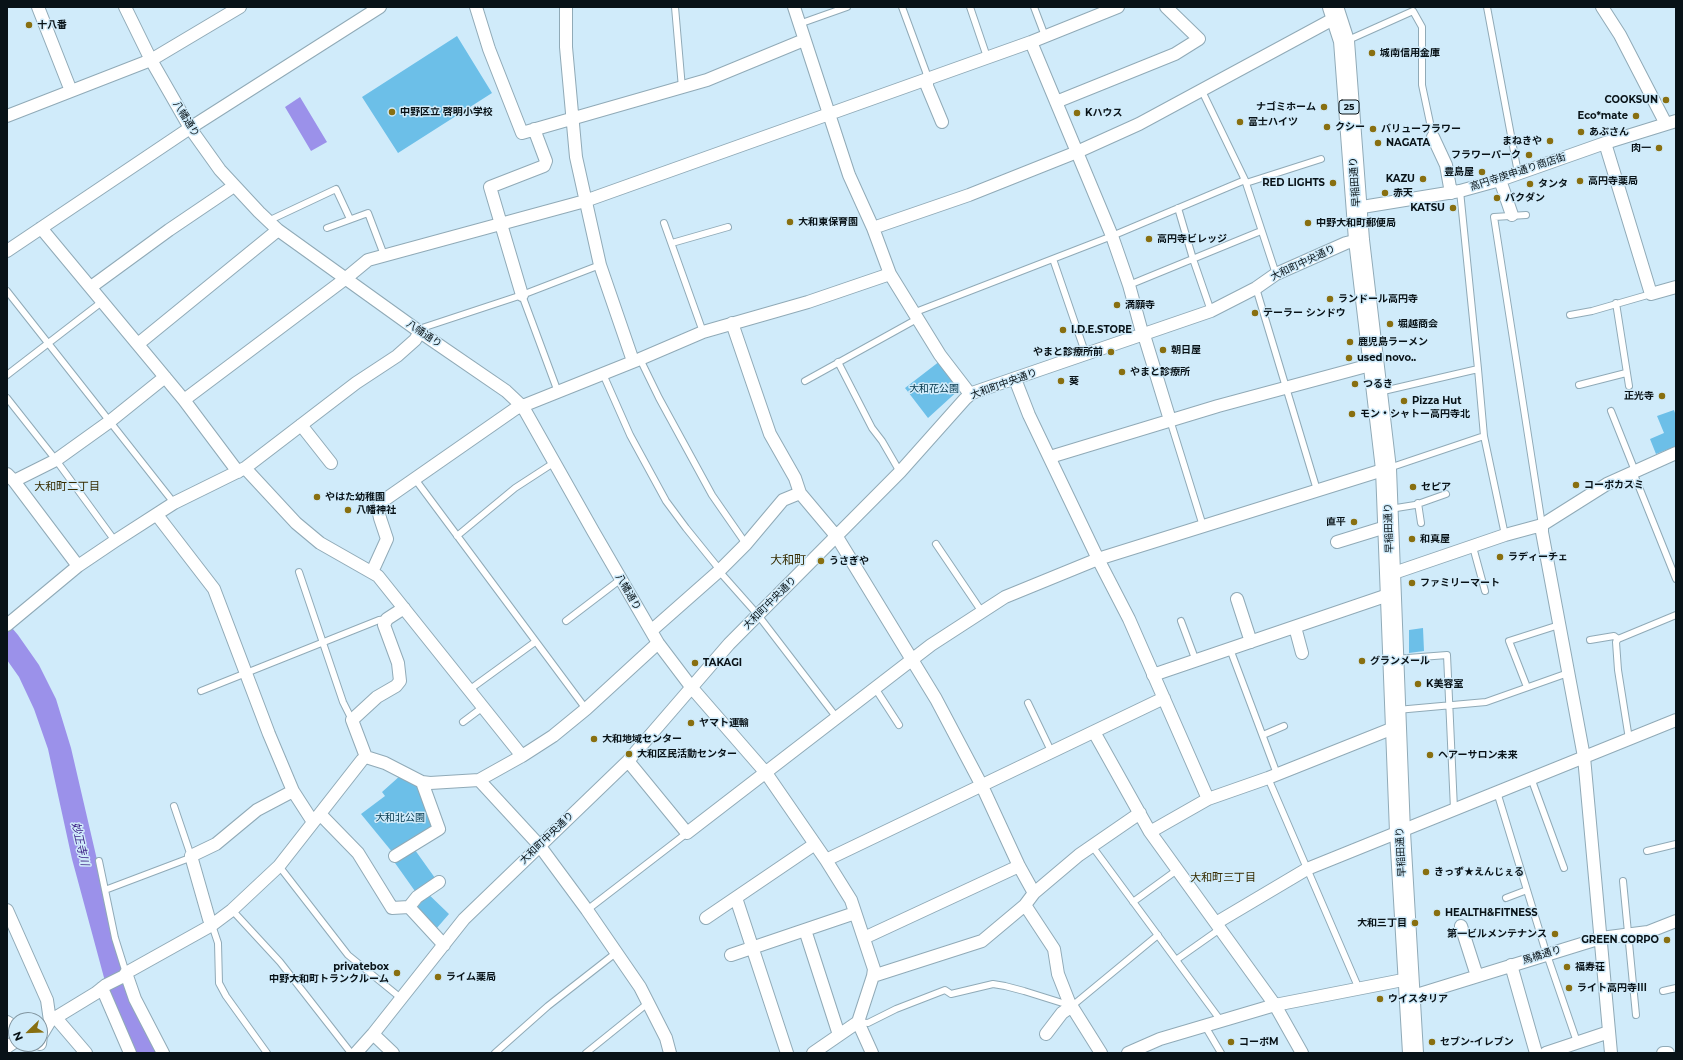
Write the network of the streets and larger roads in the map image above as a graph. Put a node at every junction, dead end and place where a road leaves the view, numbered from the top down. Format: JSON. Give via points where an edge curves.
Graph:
{"nodes":[{"id":1,"x":38,"y":7,"type":"edge"},
{"id":2,"x":125,"y":7,"type":"edge"},
{"id":3,"x":240,"y":7,"type":"edge"},
{"id":4,"x":380,"y":7,"type":"edge"},
{"id":5,"x":476,"y":7,"type":"edge"},
{"id":6,"x":566,"y":7,"type":"edge"},
{"id":7,"x":794,"y":7,"type":"edge"},
{"id":8,"x":1118,"y":7,"type":"edge"},
{"id":9,"x":1166,"y":7,"type":"edge"},
{"id":10,"x":1602,"y":7,"type":"edge"},
{"id":11,"x":1335,"y":12,"type":"edge"},
{"id":12,"x":804,"y":40,"type":"junction"},
{"id":13,"x":1031,"y":42,"type":"junction"},
{"id":14,"x":151,"y":60,"type":"junction"},
{"id":15,"x":927,"y":80,"type":"junction"},
{"id":16,"x":71,"y":91,"type":"junction"},
{"id":17,"x":1056,"y":102,"type":"junction"},
{"id":18,"x":828,"y":115,"type":"junction"},
{"id":19,"x":7,"y":116,"type":"edge"},
{"id":20,"x":572,"y":118,"type":"junction"},
{"id":21,"x":942,"y":122,"type":"dead end"},
{"id":22,"x":1671,"y":122,"type":"edge"},
{"id":23,"x":190,"y":128,"type":"junction"},
{"id":24,"x":534,"y":129,"type":"junction"},
{"id":25,"x":1433,"y":137,"type":"road end"},
{"id":26,"x":1605,"y":143,"type":"junction"},
{"id":27,"x":1076,"y":152,"type":"junction"},
{"id":28,"x":1500,"y":180,"type":"junction"},
{"id":29,"x":234,"y":186,"type":"junction"},
{"id":30,"x":1456,"y":192,"type":"junction"},
{"id":31,"x":585,"y":201,"type":"junction"},
{"id":32,"x":1356,"y":208,"type":"junction"},
{"id":33,"x":1512,"y":215,"type":"road end"},
{"id":34,"x":501,"y":224,"type":"junction"},
{"id":35,"x":41,"y":228,"type":"junction"},
{"id":36,"x":873,"y":228,"type":"junction"},
{"id":37,"x":278,"y":230,"type":"junction"},
{"id":38,"x":1359,"y":240,"type":"junction"},
{"id":39,"x":7,"y":251,"type":"edge"},
{"id":40,"x":890,"y":274,"type":"junction"},
{"id":41,"x":346,"y":279,"type":"junction"},
{"id":42,"x":91,"y":287,"type":"junction"},
{"id":43,"x":1676,"y":287,"type":"edge"},
{"id":44,"x":522,"y":295,"type":"road end"},
{"id":45,"x":732,"y":323,"type":"junction"},
{"id":46,"x":420,"y":332,"type":"junction"},
{"id":47,"x":1143,"y":336,"type":"junction"},
{"id":48,"x":138,"y":344,"type":"junction"},
{"id":49,"x":636,"y":360,"type":"junction"},
{"id":50,"x":1374,"y":364,"type":"junction"},
{"id":51,"x":165,"y":377,"type":"junction"},
{"id":52,"x":1015,"y":379,"type":"junction"},
{"id":53,"x":970,"y":394,"type":"junction"},
{"id":54,"x":184,"y":400,"type":"junction"},
{"id":55,"x":523,"y":406,"type":"junction"},
{"id":56,"x":1170,"y":420,"type":"junction"},
{"id":57,"x":301,"y":425,"type":"junction"},
{"id":58,"x":1676,"y":453,"type":"edge"},
{"id":59,"x":1050,"y":457,"type":"junction"},
{"id":60,"x":331,"y":463,"type":"dead end"},
{"id":61,"x":1386,"y":469,"type":"junction"},
{"id":62,"x":242,"y":470,"type":"junction"},
{"id":63,"x":11,"y":478,"type":"edge"},
{"id":64,"x":800,"y":493,"type":"junction"},
{"id":65,"x":157,"y":515,"type":"junction"},
{"id":66,"x":1388,"y":518,"type":"junction"},
{"id":67,"x":1542,"y":525,"type":"junction"},
{"id":68,"x":837,"y":537,"type":"junction"},
{"id":69,"x":1337,"y":542,"type":"dead end"},
{"id":70,"x":1098,"y":559,"type":"junction"},
{"id":71,"x":78,"y":566,"type":"junction"},
{"id":72,"x":372,"y":572,"type":"junction"},
{"id":73,"x":1391,"y":574,"type":"junction"},
{"id":74,"x":1391,"y":594,"type":"junction"},
{"id":75,"x":1237,"y":599,"type":"dead end"},
{"id":76,"x":404,"y":608,"type":"junction"},
{"id":77,"x":8,"y":622,"type":"edge"},
{"id":78,"x":1294,"y":627,"type":"junction"},
{"id":79,"x":651,"y":631,"type":"junction"},
{"id":80,"x":1251,"y":642,"type":"junction"},
{"id":81,"x":658,"y":643,"type":"junction"},
{"id":82,"x":1302,"y":653,"type":"dead end"},
{"id":83,"x":912,"y":660,"type":"junction"},
{"id":84,"x":1153,"y":675,"type":"junction"},
{"id":85,"x":692,"y":688,"type":"junction"},
{"id":86,"x":1164,"y":698,"type":"junction"},
{"id":87,"x":1396,"y":718,"type":"junction"},
{"id":88,"x":1676,"y":720,"type":"edge"},
{"id":89,"x":1094,"y":732,"type":"junction"},
{"id":90,"x":522,"y":756,"type":"junction"},
{"id":91,"x":366,"y":757,"type":"junction"},
{"id":92,"x":1584,"y":757,"type":"junction"},
{"id":93,"x":628,"y":761,"type":"junction"},
{"id":94,"x":766,"y":773,"type":"junction"},
{"id":95,"x":479,"y":780,"type":"junction"},
{"id":96,"x":422,"y":782,"type":"junction"},
{"id":97,"x":982,"y":786,"type":"junction"},
{"id":98,"x":293,"y":791,"type":"junction"},
{"id":99,"x":1208,"y":799,"type":"junction"},
{"id":100,"x":1140,"y":814,"type":"junction"},
{"id":101,"x":316,"y":818,"type":"junction"},
{"id":102,"x":1150,"y":832,"type":"junction"},
{"id":103,"x":1400,"y":832,"type":"junction"},
{"id":104,"x":815,"y":844,"type":"junction"},
{"id":105,"x":539,"y":845,"type":"junction"},
{"id":106,"x":395,"y":856,"type":"dead end"},
{"id":107,"x":826,"y":860,"type":"junction"},
{"id":108,"x":1019,"y":866,"type":"junction"},
{"id":109,"x":440,"y":882,"type":"dead end"},
{"id":110,"x":1034,"y":892,"type":"junction"},
{"id":111,"x":736,"y":898,"type":"junction"},
{"id":112,"x":1025,"y":905,"type":"junction"},
{"id":113,"x":409,"y":907,"type":"junction"},
{"id":114,"x":7,"y":910,"type":"edge"},
{"id":115,"x":855,"y":913,"type":"junction"},
{"id":116,"x":706,"y":918,"type":"dead end"},
{"id":117,"x":1676,"y":921,"type":"edge"},
{"id":118,"x":212,"y":925,"type":"junction"},
{"id":119,"x":1218,"y":926,"type":"junction"},
{"id":120,"x":1461,"y":926,"type":"dead end"},
{"id":121,"x":805,"y":930,"type":"junction"},
{"id":122,"x":864,"y":938,"type":"junction"},
{"id":123,"x":1601,"y":938,"type":"junction"},
{"id":124,"x":444,"y":945,"type":"junction"},
{"id":125,"x":753,"y":948,"type":"junction"},
{"id":126,"x":730,"y":955,"type":"dead end"},
{"id":127,"x":1511,"y":965,"type":"junction"},
{"id":128,"x":125,"y":974,"type":"junction"},
{"id":129,"x":873,"y":976,"type":"junction"},
{"id":130,"x":1477,"y":976,"type":"junction"},
{"id":131,"x":104,"y":987,"type":"junction"},
{"id":132,"x":1409,"y":988,"type":"junction"},
{"id":133,"x":1275,"y":1005,"type":"junction"},
{"id":134,"x":1072,"y":1006,"type":"junction"},
{"id":135,"x":53,"y":1020,"type":"junction"},
{"id":136,"x":858,"y":1022,"type":"junction"},
{"id":137,"x":48,"y":1028,"type":"edge"},
{"id":138,"x":1609,"y":1032,"type":"junction"},
{"id":139,"x":373,"y":1034,"type":"junction"},
{"id":140,"x":1046,"y":1034,"type":"dead end"},
{"id":141,"x":839,"y":1035,"type":"junction"},
{"id":142,"x":86,"y":1053,"type":"edge"},
{"id":143,"x":130,"y":1053,"type":"edge"},
{"id":144,"x":164,"y":1053,"type":"edge"},
{"id":145,"x":356,"y":1053,"type":"edge"},
{"id":146,"x":393,"y":1053,"type":"edge"},
{"id":147,"x":670,"y":1053,"type":"edge"},
{"id":148,"x":787,"y":1053,"type":"edge"},
{"id":149,"x":813,"y":1053,"type":"edge"},
{"id":150,"x":872,"y":1053,"type":"edge"},
{"id":151,"x":1101,"y":1053,"type":"edge"},
{"id":152,"x":1128,"y":1053,"type":"edge"},
{"id":153,"x":1302,"y":1053,"type":"edge"},
{"id":154,"x":1413,"y":1053,"type":"edge"},
{"id":155,"x":1536,"y":1053,"type":"edge"},
{"id":156,"x":1546,"y":1053,"type":"edge"},
{"id":157,"x":1611,"y":1053,"type":"edge"},
{"id":158,"x":1663,"y":1053,"type":"edge"},
{"id":159,"x":1668,"y":1053,"type":"edge"}],
"edges":[{"from":1,"to":16,"type":"street"},
{"from":2,"to":14,"type":"street","name":"八幡通り"},
{"from":3,"to":14,"type":"street"},
{"from":4,"to":23,"type":"street"},
{"from":5,"to":24,"type":"street","via":[[522,133]]},
{"from":6,"to":20,"type":"street","via":[[566,46]]},
{"from":7,"to":12,"type":"street"},
{"from":8,"to":13,"type":"street"},
{"from":9,"to":17,"type":"street","via":[[1199,40],[1175,54]]},
{"from":10,"to":22,"type":"street"},
{"from":11,"to":27,"type":"street","via":[[1202,91],[1139,124]]},
{"from":11,"to":32,"type":"main road","name":"早稲田通り","number":"25","via":[[1344,41]]},
{"from":12,"to":18,"type":"street"},
{"from":12,"to":20,"type":"street","via":[[707,80]]},
{"from":13,"to":15,"type":"street"},
{"from":13,"to":17,"type":"street"},
{"from":14,"to":16,"type":"street"},
{"from":14,"to":23,"type":"street","name":"八幡通り"},
{"from":15,"to":18,"type":"street"},
{"from":15,"to":21,"type":"street","via":[[927,86]]},
{"from":16,"to":19,"type":"street"},
{"from":17,"to":27,"type":"street"},
{"from":18,"to":31,"type":"street"},
{"from":18,"to":36,"type":"street","via":[[849,175]]},
{"from":20,"to":24,"type":"street"},
{"from":20,"to":31,"type":"street","via":[[576,157]]},
{"from":22,"to":26,"type":"street","name":"高円寺庚申通り商店街"},
{"from":23,"to":29,"type":"street","name":"八幡通り"},
{"from":23,"to":35,"type":"street"},
{"from":24,"to":34,"type":"street","via":[[546,161],[544,166],[490,188]]},
{"from":25,"to":30,"type":"street"},
{"from":26,"to":28,"type":"street","name":"高円寺庚申通り商店街"},
{"from":26,"to":43,"type":"street","via":[[1651,294]]},
{"from":27,"to":36,"type":"street"},
{"from":27,"to":47,"type":"street","via":[[1130,285]]},
{"from":28,"to":30,"type":"street","name":"高円寺庚申通り商店街"},
{"from":28,"to":33,"type":"street"},
{"from":29,"to":37,"type":"street","name":"八幡通り"},
{"from":29,"to":42,"type":"street"},
{"from":30,"to":32,"type":"street","name":"高円寺庚申通り商店街"},
{"from":31,"to":34,"type":"street"},
{"from":31,"to":49,"type":"street","via":[[600,265]]},
{"from":32,"to":38,"type":"main road","name":"早稲田通り","number":"25"},
{"from":34,"to":41,"type":"street","via":[[368,260]]},
{"from":34,"to":44,"type":"street"},
{"from":35,"to":39,"type":"street"},
{"from":35,"to":42,"type":"street"},
{"from":36,"to":40,"type":"street"},
{"from":37,"to":41,"type":"street","name":"八幡通り"},
{"from":37,"to":48,"type":"street"},
{"from":38,"to":47,"type":"street","name":"大和町中央通り","via":[[1346,243],[1276,274],[1256,288],[1211,311]]},
{"from":38,"to":50,"type":"main road","name":"早稲田通り","number":"25"},
{"from":40,"to":45,"type":"street","via":[[808,302]]},
{"from":40,"to":53,"type":"street","via":[[940,355]]},
{"from":41,"to":46,"type":"street","name":"八幡通り"},
{"from":41,"to":54,"type":"street"},
{"from":42,"to":48,"type":"street"},
{"from":45,"to":49,"type":"street","via":[[703,332]]},
{"from":45,"to":64,"type":"street","via":[[770,434],[795,478]]},
{"from":46,"to":55,"type":"street","name":"八幡通り","via":[[494,382]]},
{"from":46,"to":57,"type":"street","via":[[397,356],[356,383]]},
{"from":47,"to":52,"type":"street","name":"大和町中央通り"},
{"from":47,"to":56,"type":"street"},
{"from":48,"to":51,"type":"street"},
{"from":49,"to":55,"type":"street"},
{"from":50,"to":56,"type":"street"},
{"from":50,"to":61,"type":"main road","name":"早稲田通り","number":"25"},
{"from":51,"to":54,"type":"street"},
{"from":51,"to":63,"type":"street","via":[[56,460]]},
{"from":52,"to":53,"type":"street","name":"大和町中央通り"},
{"from":52,"to":59,"type":"street"},
{"from":53,"to":68,"type":"street","name":"大和町中央通り"},
{"from":54,"to":62,"type":"street"},
{"from":55,"to":72,"type":"street","via":[[515,409],[380,503],[378,509],[387,539]]},
{"from":55,"to":79,"type":"street","name":"八幡通り"},
{"from":56,"to":59,"type":"street"},
{"from":57,"to":60,"type":"street"},
{"from":57,"to":62,"type":"street"},
{"from":58,"to":67,"type":"street","via":[[1607,484]]},
{"from":59,"to":70,"type":"street"},
{"from":61,"to":66,"type":"main road","name":"早稲田通り","number":"25"},
{"from":61,"to":70,"type":"street"},
{"from":62,"to":65,"type":"street","via":[[174,503]]},
{"from":62,"to":72,"type":"street","via":[[320,543]]},
{"from":63,"to":71,"type":"street"},
{"from":64,"to":68,"type":"street"},
{"from":64,"to":79,"type":"street","via":[[783,500],[720,570]]},
{"from":65,"to":71,"type":"street"},
{"from":65,"to":98,"type":"street","via":[[214,589]]},
{"from":66,"to":69,"type":"street"},
{"from":66,"to":73,"type":"main road","name":"早稲田通り","number":"25"},
{"from":67,"to":73,"type":"street"},
{"from":67,"to":92,"type":"street"},
{"from":68,"to":83,"type":"street"},
{"from":68,"to":85,"type":"street","name":"大和町中央通り","via":[[729,644]]},
{"from":70,"to":83,"type":"street","via":[[1005,597],[931,644]]},
{"from":70,"to":84,"type":"street","via":[[1129,619]]},
{"from":71,"to":77,"type":"street"},
{"from":72,"to":76,"type":"street"},
{"from":73,"to":74,"type":"main road","name":"早稲田通り","number":"25"},
{"from":74,"to":78,"type":"street"},
{"from":74,"to":87,"type":"main road","name":"早稲田通り","number":"25"},
{"from":75,"to":80,"type":"street"},
{"from":76,"to":90,"type":"street"},
{"from":76,"to":91,"type":"street","via":[[387,619],[384,625],[398,663],[400,681],[377,697],[352,720]]},
{"from":78,"to":80,"type":"street"},
{"from":78,"to":82,"type":"street"},
{"from":79,"to":81,"type":"street","name":"八幡通り"},
{"from":80,"to":84,"type":"street"},
{"from":81,"to":85,"type":"street","name":"八幡通り"},
{"from":81,"to":90,"type":"street","via":[[586,709],[553,736]]},
{"from":83,"to":94,"type":"street"},
{"from":83,"to":97,"type":"street","via":[[936,699]]},
{"from":84,"to":86,"type":"street"},
{"from":85,"to":93,"type":"street","name":"大和町中央通り"},
{"from":85,"to":94,"type":"street","name":"八幡通り"},
{"from":86,"to":89,"type":"street"},
{"from":86,"to":99,"type":"street"},
{"from":87,"to":99,"type":"street","via":[[1273,776]]},
{"from":87,"to":103,"type":"main road","name":"早稲田通り","number":"25"},
{"from":88,"to":92,"type":"street"},
{"from":89,"to":97,"type":"street"},
{"from":89,"to":100,"type":"street"},
{"from":90,"to":95,"type":"street"},
{"from":91,"to":96,"type":"street","via":[[385,763]]},
{"from":91,"to":101,"type":"street"},
{"from":92,"to":103,"type":"street"},
{"from":92,"to":123,"type":"street"},
{"from":93,"to":94,"type":"street","via":[[687,833]]},
{"from":93,"to":105,"type":"street","name":"大和町中央通り"},
{"from":94,"to":104,"type":"street","name":"八幡通り"},
{"from":95,"to":96,"type":"street"},
{"from":95,"to":105,"type":"street"},
{"from":96,"to":106,"type":"street","via":[[439,829]]},
{"from":97,"to":107,"type":"street"},
{"from":97,"to":108,"type":"street"},
{"from":98,"to":101,"type":"street"},
{"from":98,"to":118,"type":"street","via":[[257,810],[216,844],[191,856],[208,919]]},
{"from":99,"to":102,"type":"street"},
{"from":100,"to":102,"type":"street"},
{"from":100,"to":110,"type":"street","via":[[1079,855]]},
{"from":101,"to":113,"type":"street","via":[[358,852],[392,908]]},
{"from":101,"to":118,"type":"street","via":[[279,866]]},
{"from":102,"to":119,"type":"street"},
{"from":103,"to":119,"type":"street","via":[[1307,869]]},
{"from":103,"to":132,"type":"main road","name":"早稲田通り","number":"25"},
{"from":104,"to":107,"type":"street","name":"八幡通り"},
{"from":104,"to":111,"type":"street"},
{"from":105,"to":124,"type":"street","name":"大和町中央通り","via":[[464,919]]},
{"from":105,"to":147,"type":"street","via":[[640,986],[666,1038]]},
{"from":107,"to":115,"type":"street","name":"八幡通り"},
{"from":108,"to":110,"type":"street"},
{"from":108,"to":122,"type":"street"},
{"from":109,"to":113,"type":"street"},
{"from":110,"to":112,"type":"street"},
{"from":111,"to":116,"type":"street"},
{"from":111,"to":125,"type":"street"},
{"from":112,"to":129,"type":"street","via":[[982,940]]},
{"from":112,"to":134,"type":"street","via":[[1054,949],[1058,974]]},
{"from":113,"to":124,"type":"street"},
{"from":114,"to":135,"type":"street","via":[[47,1000]]},
{"from":115,"to":121,"type":"street"},
{"from":115,"to":122,"type":"street","name":"八幡通り"},
{"from":117,"to":123,"type":"street","name":"馬橋通り","via":[[1648,932]]},
{"from":118,"to":128,"type":"street"},
{"from":119,"to":133,"type":"street"},
{"from":120,"to":130,"type":"street"},
{"from":121,"to":125,"type":"street"},
{"from":121,"to":141,"type":"street"},
{"from":122,"to":129,"type":"street","name":"八幡通り","via":[[874,969]]},
{"from":123,"to":127,"type":"street","name":"馬橋通り"},
{"from":123,"to":138,"type":"street"},
{"from":124,"to":139,"type":"street","name":"大和町中央通り"},
{"from":125,"to":126,"type":"street"},
{"from":125,"to":148,"type":"street"},
{"from":127,"to":130,"type":"street","name":"馬橋通り"},
{"from":127,"to":155,"type":"street"},
{"from":128,"to":131,"type":"street"},
{"from":128,"to":144,"type":"street","via":[[135,999]]},
{"from":129,"to":136,"type":"street"},
{"from":130,"to":132,"type":"street","name":"馬橋通り"},
{"from":131,"to":135,"type":"street"},
{"from":131,"to":143,"type":"street"},
{"from":132,"to":133,"type":"street","name":"馬橋通り","via":[[1359,989]]},
{"from":132,"to":154,"type":"main road","name":"早稲田通り","number":"25"},
{"from":133,"to":152,"type":"street","name":"馬橋通り","via":[[1160,1039]]},
{"from":133,"to":153,"type":"street"},
{"from":134,"to":140,"type":"street"},
{"from":134,"to":151,"type":"street"},
{"from":135,"to":137,"type":"street"},
{"from":135,"to":142,"type":"street"},
{"from":136,"to":141,"type":"street"},
{"from":136,"to":150,"type":"street"},
{"from":138,"to":156,"type":"street"},
{"from":138,"to":157,"type":"street"},
{"from":139,"to":145,"type":"street","name":"大和町中央通り"},
{"from":139,"to":146,"type":"street"},
{"from":141,"to":149,"type":"street"},
{"from":158,"to":159,"type":"street"}]}
